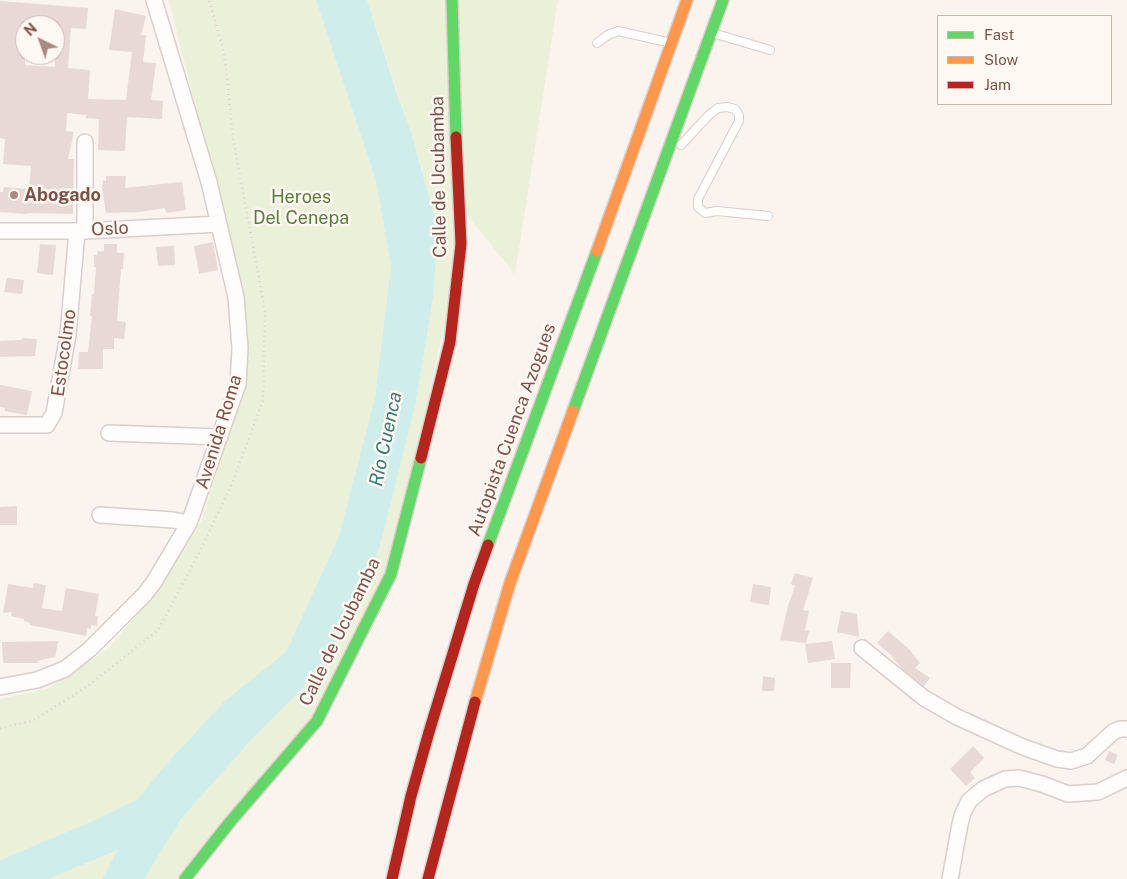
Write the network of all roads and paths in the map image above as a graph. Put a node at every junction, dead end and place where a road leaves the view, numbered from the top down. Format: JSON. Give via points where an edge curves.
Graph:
{"nodes":[{"id":1,"x":149,"y":0,"type":"edge"},
{"id":2,"x":209,"y":0,"type":"edge"},
{"id":3,"x":452,"y":0,"type":"edge"},
{"id":4,"x":686,"y":0,"type":"edge"},
{"id":5,"x":723,"y":0,"type":"edge"},
{"id":6,"x":712,"y":32,"type":"junction"},
{"id":7,"x":597,"y":43,"type":"dead end"},
{"id":8,"x":672,"y":43,"type":"junction"},
{"id":9,"x":770,"y":50,"type":"dead end"},
{"id":10,"x":233,"y":138,"type":"dead end"},
{"id":11,"x":85,"y":142,"type":"dead end"},
{"id":12,"x":665,"y":163,"type":"junction"},
{"id":13,"x":768,"y":216,"type":"dead end"},
{"id":14,"x":219,"y":224,"type":"junction"},
{"id":15,"x":0,"y":231,"type":"edge"},
{"id":16,"x":81,"y":231,"type":"junction"},
{"id":17,"x":0,"y":425,"type":"edge"},
{"id":18,"x":109,"y":433,"type":"dead end"},
{"id":19,"x":220,"y":437,"type":"junction"},
{"id":20,"x":100,"y":515,"type":"dead end"},
{"id":21,"x":189,"y":523,"type":"junction"},
{"id":22,"x":862,"y":648,"type":"dead end"},
{"id":23,"x":0,"y":687,"type":"edge"},
{"id":24,"x":1127,"y":729,"type":"edge"},
{"id":25,"x":1127,"y":778,"type":"edge"},
{"id":26,"x":185,"y":879,"type":"edge"},
{"id":27,"x":392,"y":879,"type":"edge"},
{"id":28,"x":428,"y":879,"type":"edge"},
{"id":29,"x":950,"y":879,"type":"edge"}],
"edges":[{"from":1,"to":14,"type":"street","name":"Avenida Roma","via":[[209,182]]},
{"from":2,"to":10,"type":"path","via":[[223,49]]},
{"from":3,"to":26,"type":"main road","name":"Calle de Ucubamba","via":[[461,244],[450,342],[391,574],[317,721]]},
{"from":4,"to":8,"type":"main road","name":"Autopista Cuenca Azogues"},
{"from":5,"to":6,"type":"main road"},
{"from":6,"to":9,"type":"lane"},
{"from":6,"to":12,"type":"main road"},
{"from":7,"to":8,"type":"lane","via":[[618,31]]},
{"from":8,"to":27,"type":"main road","name":"Autopista Cuenca Azogues","via":[[474,584],[411,796]]},
{"from":11,"to":16,"type":"street"},
{"from":12,"to":13,"type":"lane","via":[[709,115],[718,108],[734,109],[739,121],[698,199],[698,206],[705,213],[716,211]]},
{"from":12,"to":28,"type":"main road","via":[[510,583],[464,734]]},
{"from":14,"to":16,"type":"street","name":"Oslo"},
{"from":14,"to":19,"type":"street","name":"Avenida Roma","via":[[236,297],[240,348],[238,384]]},
{"from":15,"to":16,"type":"street","name":"Oslo"},
{"from":16,"to":17,"type":"street","name":"Estocolmo","via":[[54,413],[47,425]]},
{"from":18,"to":19,"type":"street"},
{"from":19,"to":21,"type":"street","name":"Avenida Roma"},
{"from":20,"to":21,"type":"street"},
{"from":21,"to":23,"type":"street","name":"Avenida Roma","via":[[144,595],[90,648],[65,668],[37,680]]},
{"from":22,"to":24,"type":"street","via":[[924,698],[957,717],[1057,759],[1071,761],[1087,756],[1113,732]]},
{"from":25,"to":29,"type":"street","via":[[1098,792],[1068,794],[1018,778],[1005,779],[983,789],[969,800],[963,813]]}]}
